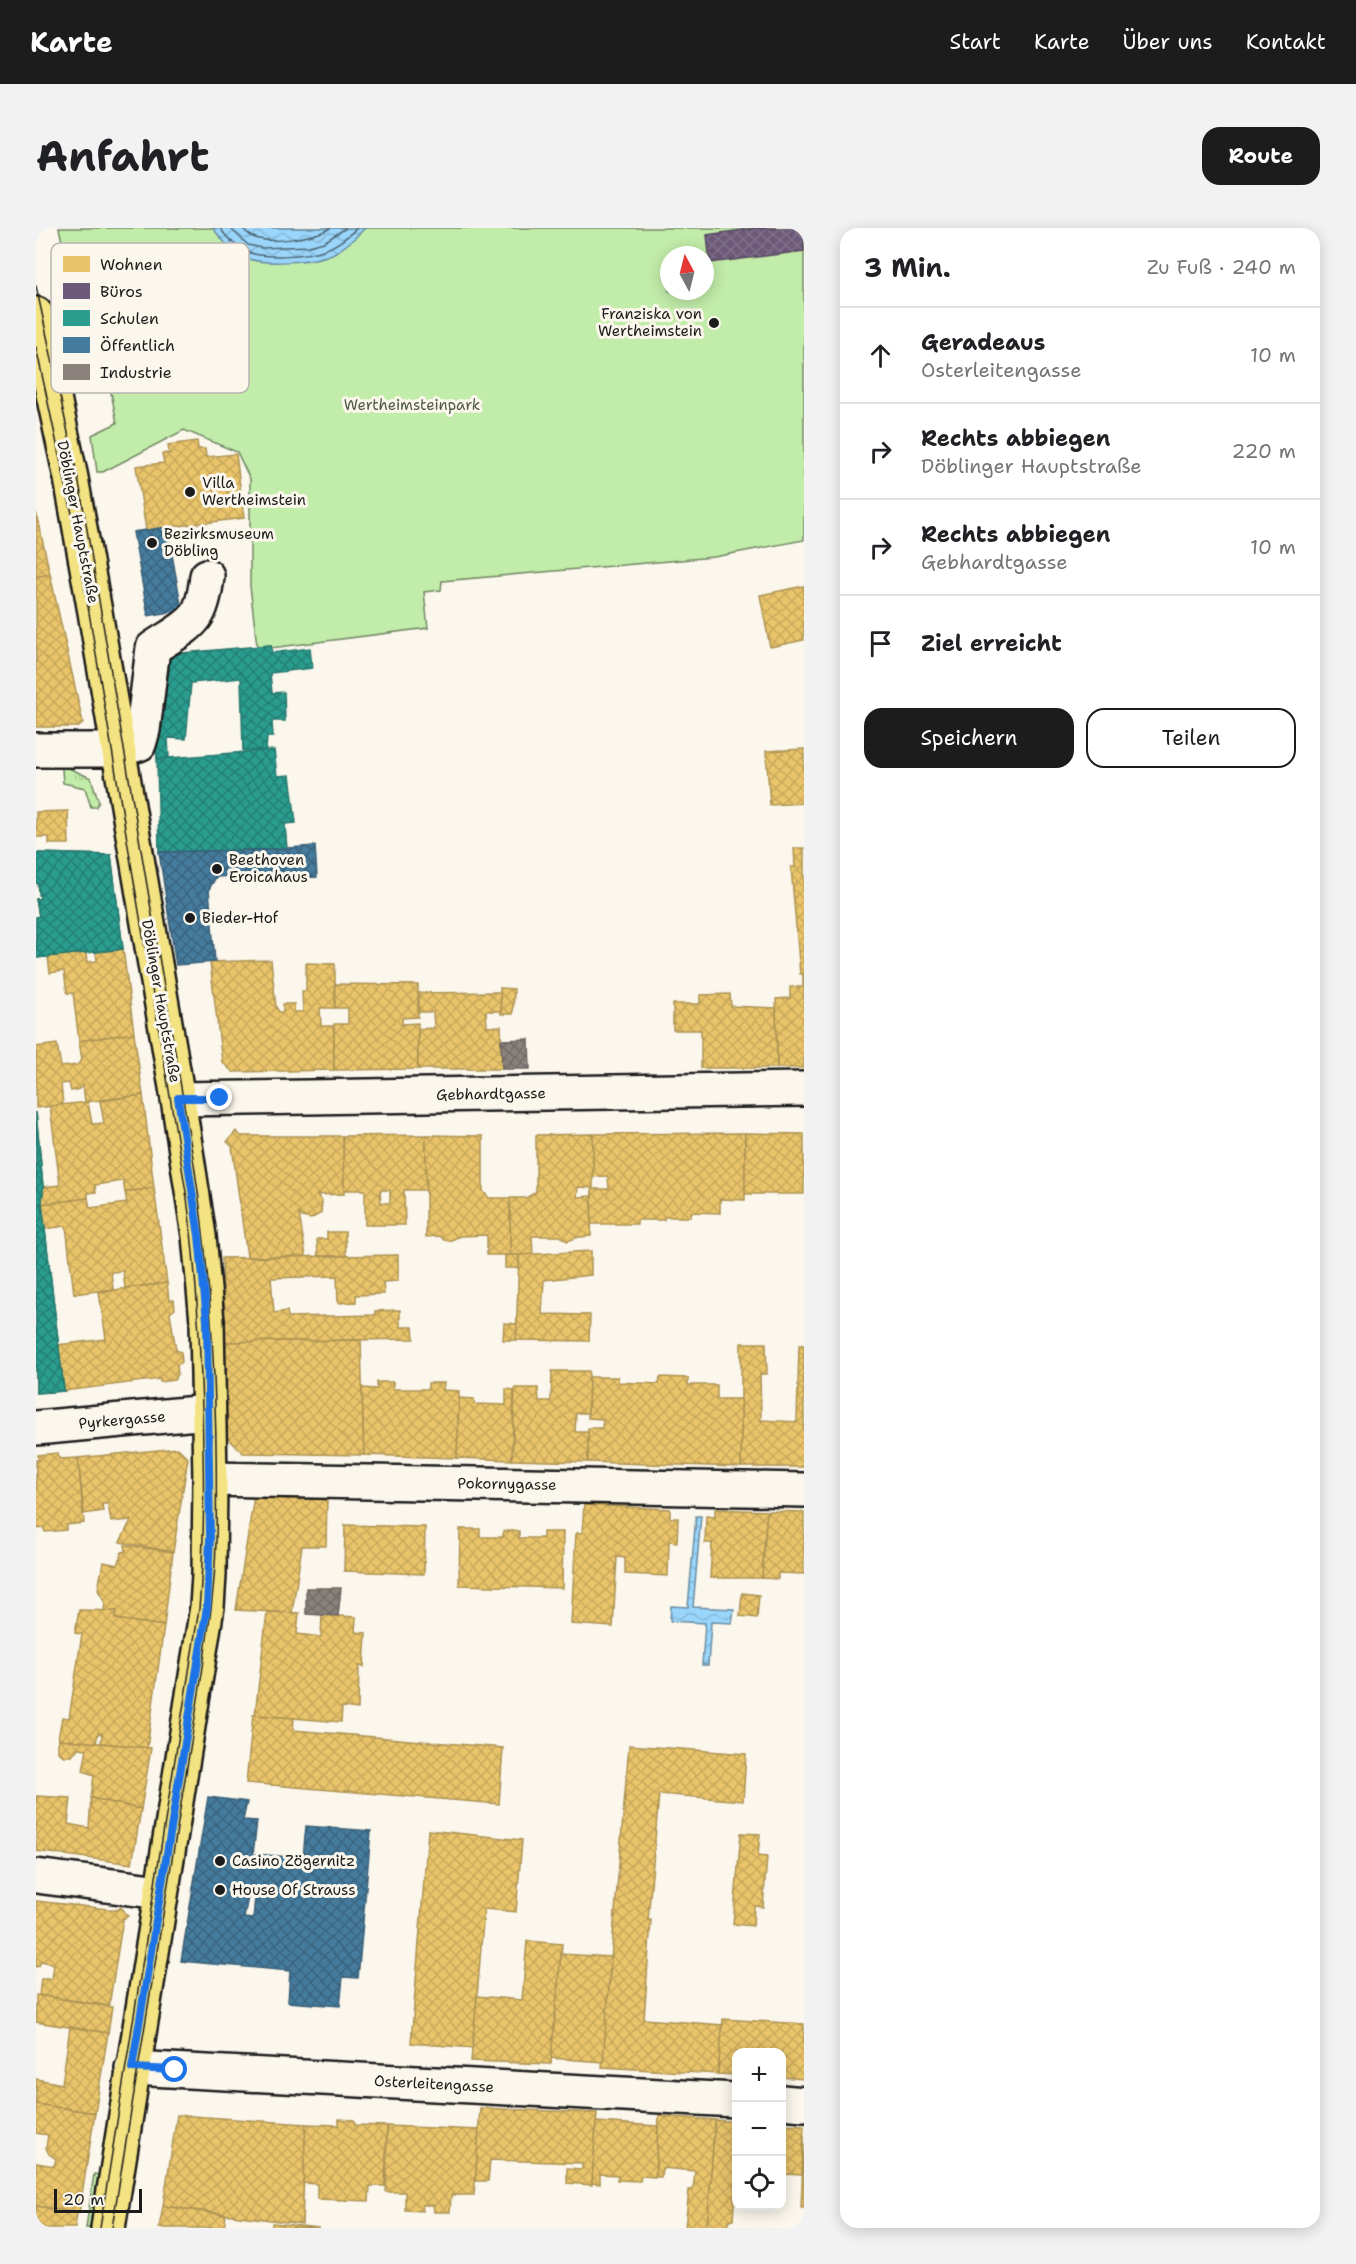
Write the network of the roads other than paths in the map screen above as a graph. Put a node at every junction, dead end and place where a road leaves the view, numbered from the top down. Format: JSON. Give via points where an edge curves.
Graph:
{"nodes":[{"id":1,"x":36,"y":314,"type":"edge"},
{"id":2,"x":51,"y":384,"type":"edge"},
{"id":3,"x":53,"y":393,"type":"edge"},
{"id":4,"x":207,"y":576,"type":"dead end"},
{"id":5,"x":36,"y":750,"type":"edge"},
{"id":6,"x":118,"y":750,"type":"junction"},
{"id":7,"x":804,"y":1089,"type":"edge"},
{"id":8,"x":178,"y":1098,"type":"junction"},
{"id":9,"x":208,"y":1412,"type":"junction"},
{"id":10,"x":36,"y":1428,"type":"edge"},
{"id":11,"x":210,"y":1479,"type":"junction"},
{"id":12,"x":804,"y":1490,"type":"edge"},
{"id":13,"x":36,"y":1876,"type":"edge"},
{"id":14,"x":160,"y":1892,"type":"junction"},
{"id":15,"x":132,"y":2068,"type":"junction"},
{"id":16,"x":732,"y":2100,"type":"edge"},
{"id":17,"x":786,"y":2102,"type":"edge"},
{"id":18,"x":804,"y":2104,"type":"edge"},
{"id":19,"x":108,"y":2228,"type":"edge"}],
"edges":[{"from":1,"to":2,"type":"main road","name":"Döblinger Hauptstraße"},
{"from":3,"to":6,"type":"main road","name":"Döblinger Hauptstraße"},
{"from":4,"to":6,"type":"street","via":[[204,600],[196,619],[153,648],[139,744]]},
{"from":5,"to":6,"type":"street"},
{"from":6,"to":8,"type":"main road","name":"Döblinger Hauptstraße"},
{"from":7,"to":8,"type":"street","name":"Gebhardtgasse"},
{"from":8,"to":9,"type":"main road","name":"Döblinger Hauptstraße","via":[[199,1236],[207,1321]]},
{"from":9,"to":10,"type":"street","name":"Pyrkergasse"},
{"from":9,"to":11,"type":"main road","name":"Döblinger Hauptstraße"},
{"from":11,"to":12,"type":"street","name":"Pokornygasse"},
{"from":11,"to":14,"type":"main road","name":"Döblinger Hauptstraße","via":[[207,1607]]},
{"from":13,"to":14,"type":"street"},
{"from":14,"to":15,"type":"main road","name":"Döblinger Hauptstraße"},
{"from":15,"to":16,"type":"street","name":"Osterleitengasse"},
{"from":15,"to":19,"type":"main road","name":"Döblinger Hauptstraße"},
{"from":17,"to":18,"type":"street"}]}
